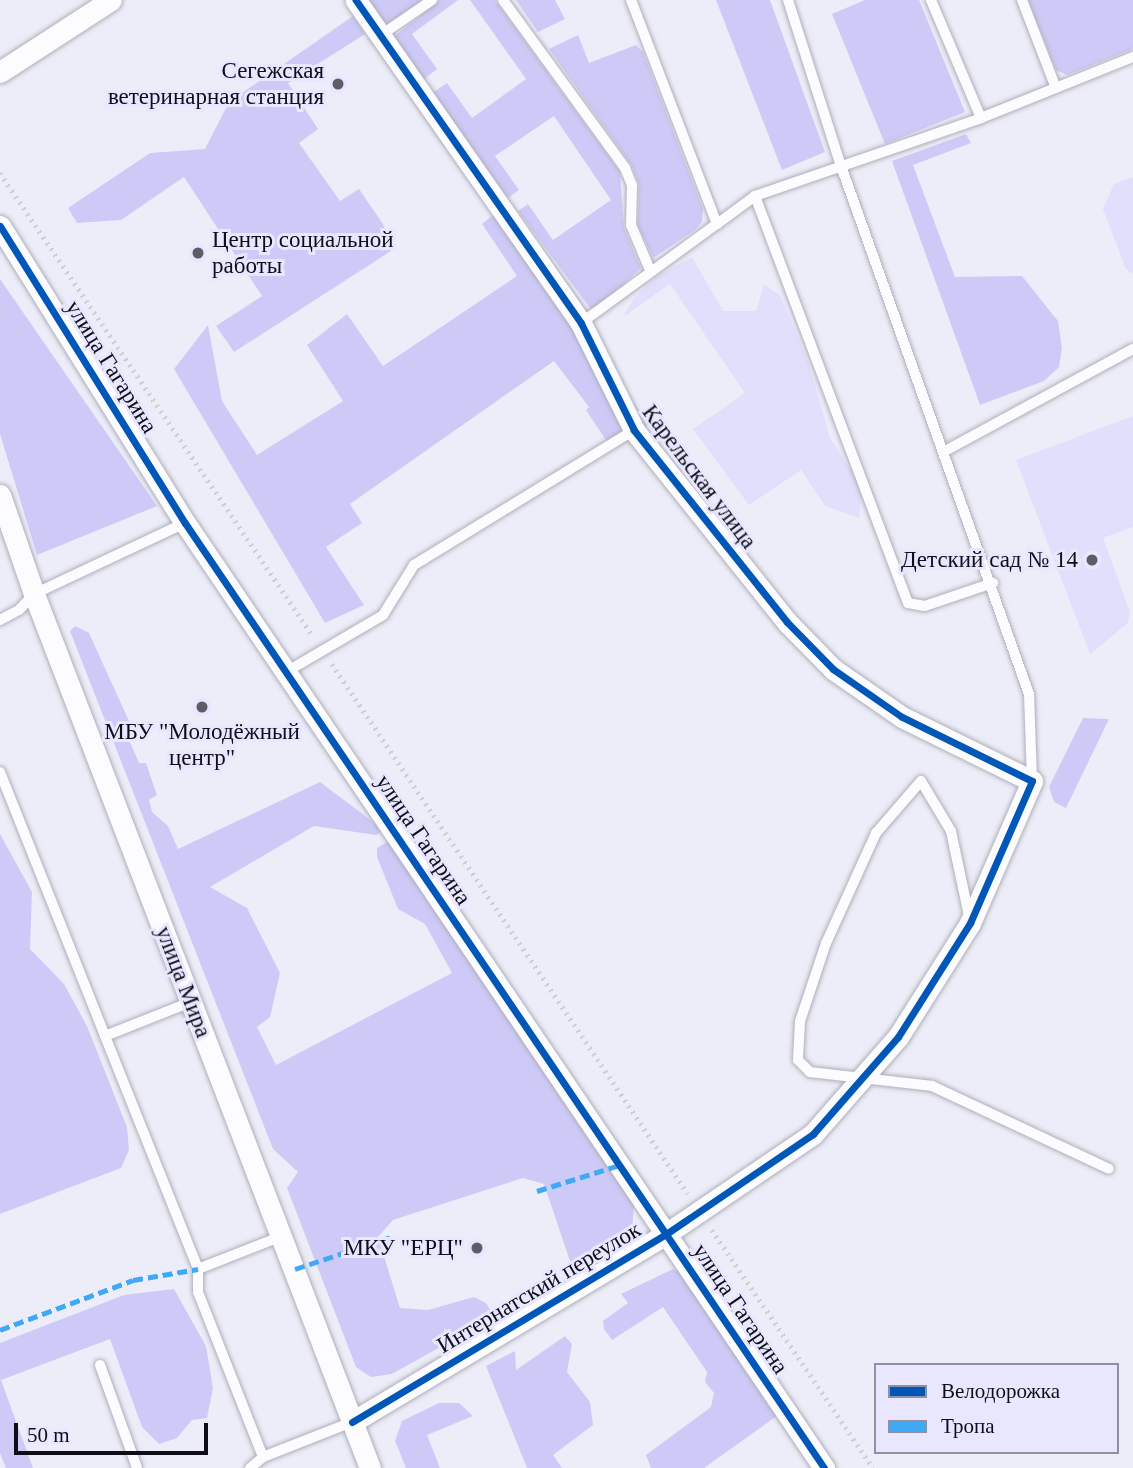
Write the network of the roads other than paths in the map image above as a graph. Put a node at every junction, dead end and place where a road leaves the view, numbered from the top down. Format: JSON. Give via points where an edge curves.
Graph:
{"nodes":[{"id":1,"x":356,"y":0,"type":"edge"},
{"id":2,"x":432,"y":0,"type":"edge"},
{"id":3,"x":503,"y":0,"type":"edge"},
{"id":4,"x":631,"y":0,"type":"edge"},
{"id":5,"x":788,"y":0,"type":"edge"},
{"id":6,"x":931,"y":0,"type":"edge"},
{"id":7,"x":1022,"y":0,"type":"edge"},
{"id":8,"x":107,"y":1,"type":"edge"},
{"id":9,"x":381,"y":36,"type":"junction"},
{"id":10,"x":1133,"y":57,"type":"edge"},
{"id":11,"x":0,"y":72,"type":"edge"},
{"id":12,"x":1056,"y":88,"type":"junction"},
{"id":13,"x":981,"y":118,"type":"junction"},
{"id":14,"x":840,"y":163,"type":"junction"},
{"id":15,"x":755,"y":196,"type":"junction"},
{"id":16,"x":717,"y":224,"type":"junction"},
{"id":17,"x":0,"y":226,"type":"edge"},
{"id":18,"x":650,"y":271,"type":"junction"},
{"id":19,"x":581,"y":323,"type":"junction"},
{"id":20,"x":1133,"y":349,"type":"edge"},
{"id":21,"x":634,"y":430,"type":"junction"},
{"id":22,"x":945,"y":451,"type":"junction"},
{"id":23,"x":0,"y":495,"type":"edge"},
{"id":24,"x":185,"y":523,"type":"junction"},
{"id":25,"x":993,"y":583,"type":"junction"},
{"id":26,"x":34,"y":594,"type":"junction"},
{"id":27,"x":0,"y":620,"type":"edge"},
{"id":28,"x":286,"y":673,"type":"junction"},
{"id":29,"x":0,"y":772,"type":"edge"},
{"id":30,"x":1032,"y":781,"type":"junction"},
{"id":31,"x":970,"y":923,"type":"junction"},
{"id":32,"x":191,"y":1002,"type":"junction"},
{"id":33,"x":104,"y":1036,"type":"junction"},
{"id":34,"x":863,"y":1077,"type":"junction"},
{"id":35,"x":1109,"y":1169,"type":"dead end"},
{"id":36,"x":666,"y":1234,"type":"junction"},
{"id":37,"x":282,"y":1237,"type":"junction"},
{"id":38,"x":198,"y":1269,"type":"junction"},
{"id":39,"x":100,"y":1365,"type":"dead end"},
{"id":40,"x":352,"y":1422,"type":"junction"},
{"id":41,"x":263,"y":1457,"type":"junction"},
{"id":42,"x":137,"y":1468,"type":"edge"},
{"id":43,"x":250,"y":1468,"type":"edge"},
{"id":44,"x":370,"y":1468,"type":"edge"},
{"id":45,"x":824,"y":1468,"type":"edge"}],
"edges":[{"from":1,"to":9,"type":"street","name":"Карельская улица"},
{"from":2,"to":9,"type":"lane"},
{"from":3,"to":18,"type":"lane","via":[[625,168],[632,185],[631,225]]},
{"from":4,"to":16,"type":"lane"},
{"from":5,"to":14,"type":"lane"},
{"from":6,"to":13,"type":"lane"},
{"from":7,"to":12,"type":"lane"},
{"from":8,"to":11,"type":"street"},
{"from":9,"to":19,"type":"street","name":"Карельская улица"},
{"from":10,"to":12,"type":"lane"},
{"from":12,"to":13,"type":"lane"},
{"from":13,"to":14,"type":"lane"},
{"from":14,"to":15,"type":"lane"},
{"from":14,"to":22,"type":"lane"},
{"from":15,"to":16,"type":"lane"},
{"from":15,"to":25,"type":"lane","via":[[908,603],[925,606]]},
{"from":16,"to":18,"type":"lane"},
{"from":17,"to":24,"type":"street","name":"улица Гагарина"},
{"from":18,"to":19,"type":"lane"},
{"from":19,"to":21,"type":"street","name":"Карельская улица"},
{"from":20,"to":22,"type":"lane"},
{"from":21,"to":28,"type":"lane","via":[[414,565],[383,615]]},
{"from":21,"to":30,"type":"street","name":"Карельская улица","via":[[787,622],[833,668],[902,718]]},
{"from":22,"to":25,"type":"lane"},
{"from":23,"to":26,"type":"street","name":"улица Мира"},
{"from":24,"to":26,"type":"lane"},
{"from":24,"to":28,"type":"street","name":"улица Гагарина"},
{"from":25,"to":30,"type":"lane","via":[[1030,694]]},
{"from":26,"to":27,"type":"lane"},
{"from":26,"to":32,"type":"street","name":"улица Мира"},
{"from":28,"to":36,"type":"street","name":"улица Гагарина"},
{"from":29,"to":33,"type":"lane"},
{"from":30,"to":31,"type":"street","name":"Интернатский переулок"},
{"from":31,"to":34,"type":"street","name":"Интернатский переулок","via":[[898,1037]]},
{"from":31,"to":34,"type":"lane","via":[[951,831],[921,781],[876,833],[826,943],[800,1021],[798,1060],[810,1072]]},
{"from":32,"to":33,"type":"lane"},
{"from":32,"to":37,"type":"street","name":"улица Мира"},
{"from":33,"to":38,"type":"lane"},
{"from":34,"to":35,"type":"lane","via":[[932,1086]]},
{"from":34,"to":36,"type":"street","name":"Интернатский переулок","via":[[813,1134]]},
{"from":36,"to":40,"type":"street","name":"Интернатский переулок"},
{"from":36,"to":45,"type":"street","name":"улица Гагарина"},
{"from":37,"to":38,"type":"lane"},
{"from":37,"to":40,"type":"street","name":"улица Мира"},
{"from":38,"to":41,"type":"lane","via":[[198,1292]]},
{"from":39,"to":42,"type":"lane"},
{"from":40,"to":41,"type":"lane"},
{"from":40,"to":44,"type":"street","name":"улица Мира"},
{"from":41,"to":43,"type":"lane"}]}
